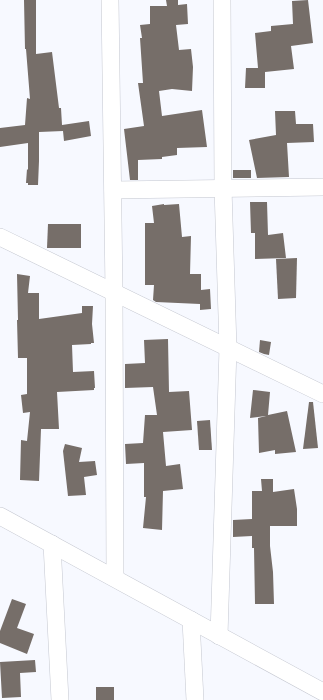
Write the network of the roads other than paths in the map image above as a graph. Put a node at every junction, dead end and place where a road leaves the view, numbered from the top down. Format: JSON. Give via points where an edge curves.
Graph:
{"nodes":[{"id":1,"x":110,"y":0,"type":"edge"},
{"id":2,"x":222,"y":0,"type":"edge"},
{"id":3,"x":323,"y":187,"type":"edge"},
{"id":4,"x":223,"y":188,"type":"junction"},
{"id":5,"x":113,"y":190,"type":"junction"},
{"id":6,"x":0,"y":237,"type":"edge"},
{"id":7,"x":114,"y":292,"type":"junction"},
{"id":8,"x":228,"y":348,"type":"junction"},
{"id":9,"x":323,"y":394,"type":"edge"},
{"id":10,"x":0,"y":516,"type":"edge"},
{"id":11,"x":52,"y":544,"type":"junction"},
{"id":12,"x":115,"y":578,"type":"junction"},
{"id":13,"x":191,"y":620,"type":"junction"},
{"id":14,"x":219,"y":636,"type":"junction"},
{"id":15,"x":323,"y":692,"type":"edge"},
{"id":16,"x":60,"y":700,"type":"edge"},
{"id":17,"x":195,"y":700,"type":"edge"}],
"edges":[{"from":1,"to":5,"type":"street"},
{"from":2,"to":4,"type":"street"},
{"from":3,"to":4,"type":"street"},
{"from":4,"to":5,"type":"street"},
{"from":4,"to":8,"type":"street"},
{"from":5,"to":7,"type":"street"},
{"from":6,"to":7,"type":"street"},
{"from":7,"to":8,"type":"street"},
{"from":7,"to":12,"type":"street"},
{"from":8,"to":9,"type":"street"},
{"from":8,"to":14,"type":"street"},
{"from":10,"to":11,"type":"street"},
{"from":11,"to":12,"type":"street"},
{"from":11,"to":16,"type":"street"},
{"from":12,"to":13,"type":"street"},
{"from":13,"to":14,"type":"street"},
{"from":13,"to":17,"type":"street"},
{"from":14,"to":15,"type":"street"}]}
